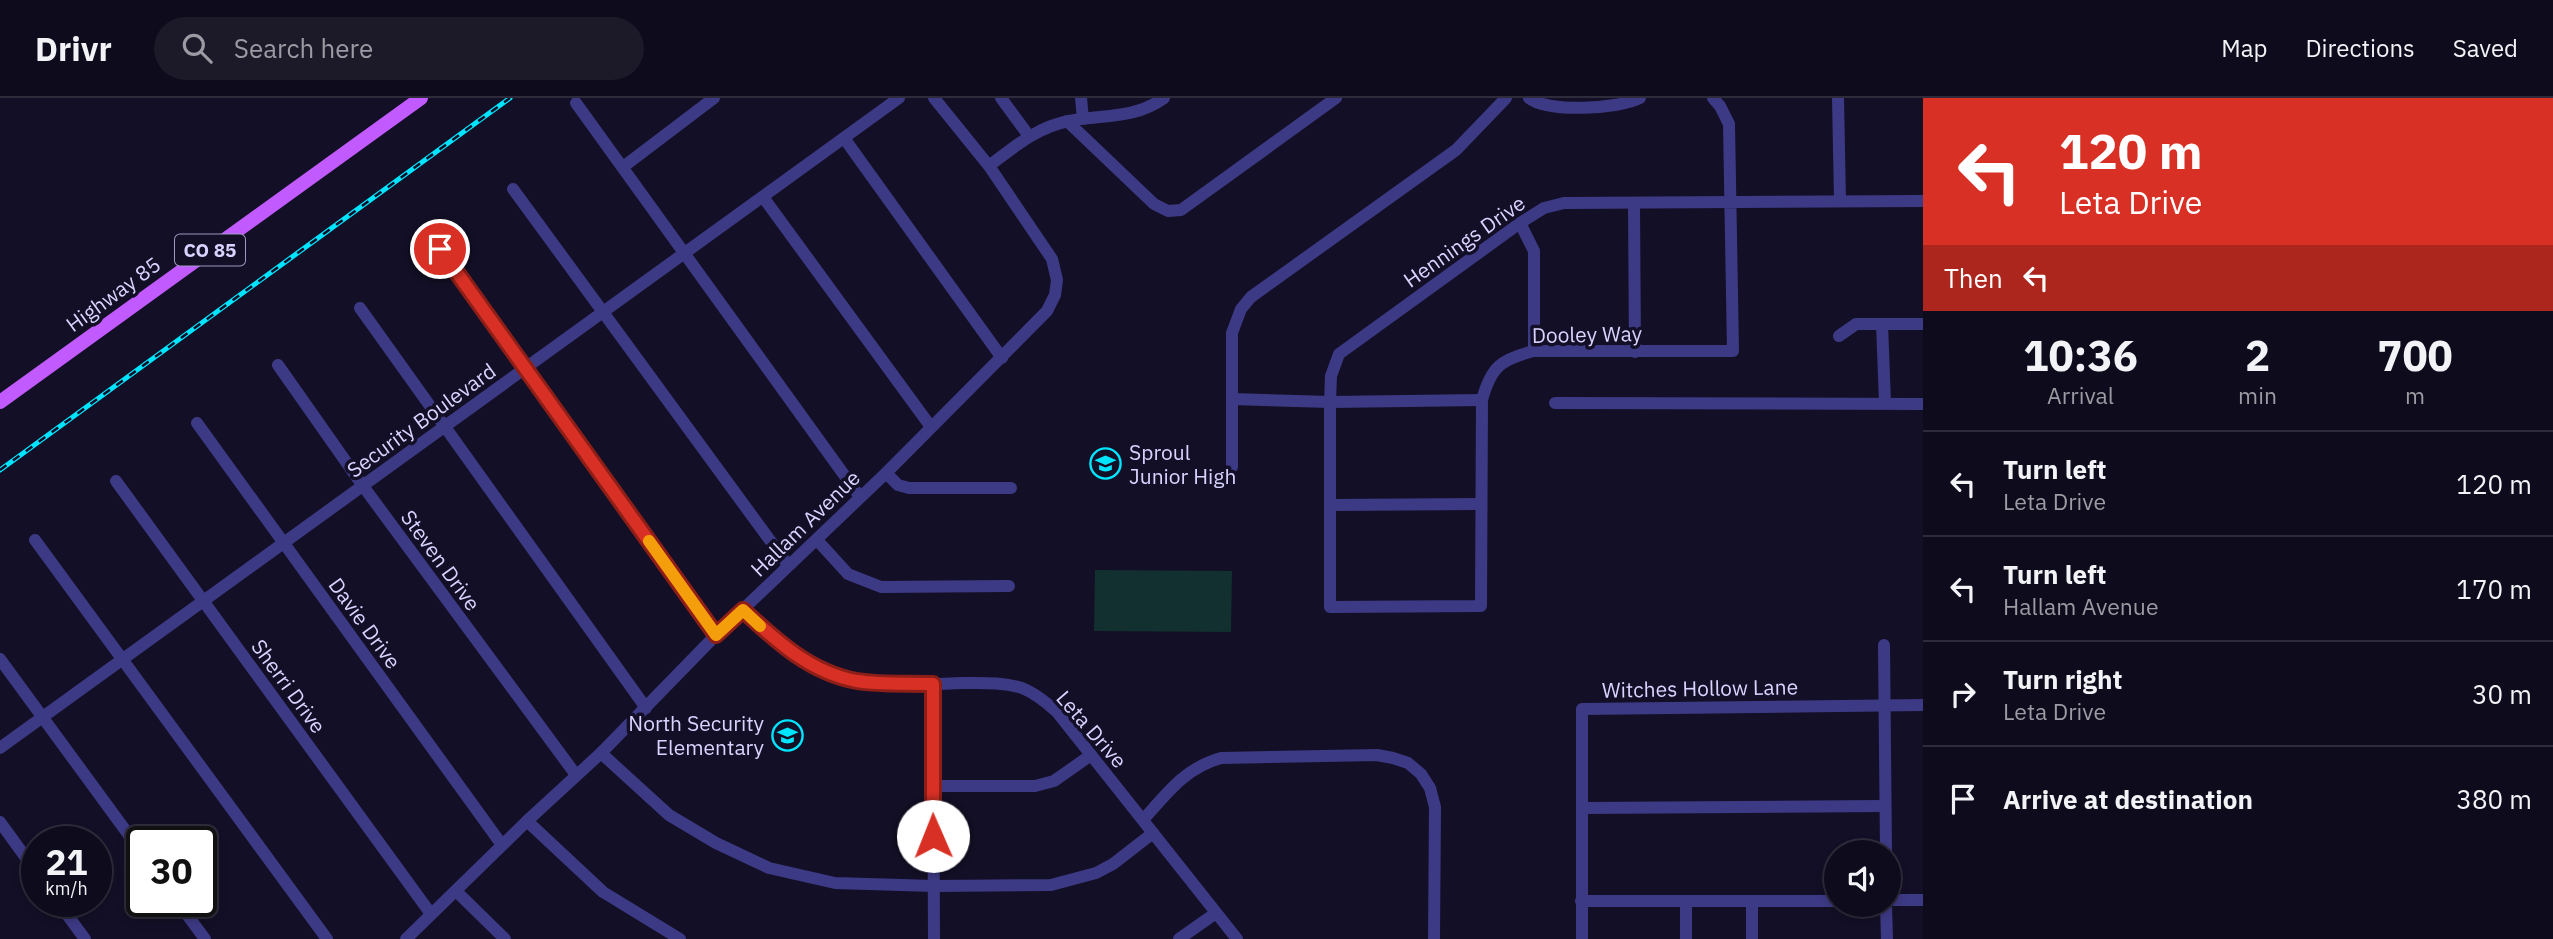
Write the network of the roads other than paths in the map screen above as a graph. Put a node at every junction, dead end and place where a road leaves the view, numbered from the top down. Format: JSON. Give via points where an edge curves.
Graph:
{"nodes":[{"id":1,"x":421,"y":98,"type":"edge"},
{"id":2,"x":714,"y":98,"type":"edge"},
{"id":3,"x":934,"y":98,"type":"edge"},
{"id":4,"x":1001,"y":98,"type":"edge"},
{"id":5,"x":1081,"y":98,"type":"edge"},
{"id":6,"x":1164,"y":98,"type":"edge"},
{"id":7,"x":1336,"y":98,"type":"edge"},
{"id":8,"x":1506,"y":98,"type":"edge"},
{"id":9,"x":1529,"y":98,"type":"edge"},
{"id":10,"x":1640,"y":98,"type":"edge"},
{"id":11,"x":1713,"y":98,"type":"edge"},
{"id":12,"x":1838,"y":98,"type":"edge"},
{"id":13,"x":893,"y":100,"type":"edge"},
{"id":14,"x":576,"y":103,"type":"dead end"},
{"id":15,"x":1083,"y":119,"type":"junction"},
{"id":16,"x":1068,"y":121,"type":"junction"},
{"id":17,"x":1029,"y":136,"type":"junction"},
{"id":18,"x":844,"y":138,"type":"junction"},
{"id":19,"x":989,"y":166,"type":"junction"},
{"id":20,"x":624,"y":167,"type":"junction"},
{"id":21,"x":513,"y":189,"type":"dead end"},
{"id":22,"x":763,"y":197,"type":"junction"},
{"id":23,"x":1840,"y":201,"type":"junction"},
{"id":24,"x":1923,"y":201,"type":"edge"},
{"id":25,"x":1731,"y":202,"type":"junction"},
{"id":26,"x":1634,"y":204,"type":"junction"},
{"id":27,"x":1520,"y":223,"type":"junction"},
{"id":28,"x":440,"y":249,"type":"dead end"},
{"id":29,"x":684,"y":254,"type":"junction"},
{"id":30,"x":360,"y":308,"type":"dead end"},
{"id":31,"x":603,"y":312,"type":"junction"},
{"id":32,"x":1882,"y":324,"type":"junction"},
{"id":33,"x":1923,"y":324,"type":"edge"},
{"id":34,"x":1839,"y":336,"type":"dead end"},
{"id":35,"x":1534,"y":351,"type":"junction"},
{"id":36,"x":1635,"y":352,"type":"junction"},
{"id":37,"x":1002,"y":358,"type":"junction"},
{"id":38,"x":278,"y":365,"type":"dead end"},
{"id":39,"x":524,"y":369,"type":"junction"},
{"id":40,"x":1232,"y":399,"type":"junction"},
{"id":41,"x":1482,"y":400,"type":"junction"},
{"id":42,"x":0,"y":402,"type":"edge"},
{"id":43,"x":1329,"y":402,"type":"junction"},
{"id":44,"x":1885,"y":402,"type":"junction"},
{"id":45,"x":1555,"y":403,"type":"dead end"},
{"id":46,"x":1923,"y":404,"type":"edge"},
{"id":47,"x":197,"y":424,"type":"dead end"},
{"id":48,"x":444,"y":427,"type":"junction"},
{"id":49,"x":931,"y":427,"type":"junction"},
{"id":50,"x":1232,"y":467,"type":"dead end"},
{"id":51,"x":886,"y":473,"type":"junction"},
{"id":52,"x":116,"y":481,"type":"dead end"},
{"id":53,"x":363,"y":486,"type":"junction"},
{"id":54,"x":1011,"y":488,"type":"dead end"},
{"id":55,"x":860,"y":497,"type":"junction"},
{"id":56,"x":1480,"y":504,"type":"junction"},
{"id":57,"x":1331,"y":505,"type":"junction"},
{"id":58,"x":35,"y":540,"type":"dead end"},
{"id":59,"x":817,"y":540,"type":"junction"},
{"id":60,"x":283,"y":543,"type":"junction"},
{"id":61,"x":788,"y":565,"type":"junction"},
{"id":62,"x":1009,"y":586,"type":"dead end"},
{"id":63,"x":203,"y":601,"type":"junction"},
{"id":64,"x":1330,"y":607,"type":"joint"},
{"id":65,"x":743,"y":610,"type":"junction"},
{"id":66,"x":716,"y":635,"type":"junction"},
{"id":67,"x":1884,"y":645,"type":"dead end"},
{"id":68,"x":0,"y":659,"type":"edge"},
{"id":69,"x":122,"y":660,"type":"junction"},
{"id":70,"x":933,"y":684,"type":"junction"},
{"id":71,"x":1923,"y":705,"type":"edge"},
{"id":72,"x":1885,"y":706,"type":"junction"},
{"id":73,"x":646,"y":708,"type":"junction"},
{"id":74,"x":42,"y":718,"type":"junction"},
{"id":75,"x":0,"y":748,"type":"edge"},
{"id":76,"x":601,"y":753,"type":"junction"},
{"id":77,"x":1091,"y":755,"type":"junction"},
{"id":78,"x":576,"y":775,"type":"junction"},
{"id":79,"x":932,"y":786,"type":"junction"},
{"id":80,"x":1885,"y":806,"type":"junction"},
{"id":81,"x":1582,"y":808,"type":"junction"},
{"id":82,"x":1143,"y":820,"type":"junction"},
{"id":83,"x":527,"y":821,"type":"junction"},
{"id":84,"x":0,"y":822,"type":"edge"},
{"id":85,"x":126,"y":831,"type":"edge"},
{"id":86,"x":1153,"y":833,"type":"junction"},
{"id":87,"x":1886,"y":840,"type":"edge"},
{"id":88,"x":502,"y":845,"type":"junction"},
{"id":89,"x":21,"y":851,"type":"edge"},
{"id":90,"x":934,"y":887,"type":"junction"},
{"id":91,"x":456,"y":891,"type":"junction"},
{"id":92,"x":1923,"y":900,"type":"edge"},
{"id":93,"x":1581,"y":901,"type":"junction"},
{"id":94,"x":1686,"y":901,"type":"junction"},
{"id":95,"x":1752,"y":901,"type":"junction"},
{"id":96,"x":1824,"y":901,"type":"edge"},
{"id":97,"x":1901,"y":902,"type":"edge"},
{"id":98,"x":1216,"y":913,"type":"junction"},
{"id":99,"x":431,"y":914,"type":"junction"},
{"id":100,"x":69,"y":917,"type":"edge"},
{"id":101,"x":189,"y":917,"type":"edge"},
{"id":102,"x":1887,"y":917,"type":"edge"},
{"id":103,"x":85,"y":939,"type":"edge"},
{"id":104,"x":205,"y":939,"type":"edge"},
{"id":105,"x":327,"y":939,"type":"edge"},
{"id":106,"x":406,"y":939,"type":"edge"},
{"id":107,"x":505,"y":939,"type":"edge"},
{"id":108,"x":680,"y":939,"type":"edge"},
{"id":109,"x":934,"y":939,"type":"edge"},
{"id":110,"x":1180,"y":939,"type":"edge"},
{"id":111,"x":1237,"y":939,"type":"edge"},
{"id":112,"x":1434,"y":939,"type":"edge"},
{"id":113,"x":1581,"y":939,"type":"edge"},
{"id":114,"x":1686,"y":939,"type":"edge"},
{"id":115,"x":1752,"y":939,"type":"edge"},
{"id":116,"x":1887,"y":939,"type":"edge"}],
"edges":[{"from":1,"to":42,"type":"main road","name":"Highway 85","number":"CO 85"},
{"from":2,"to":20,"type":"street"},
{"from":3,"to":19,"type":"street","name":"Hallam Avenue"},
{"from":4,"to":17,"type":"street"},
{"from":5,"to":15,"type":"street"},
{"from":6,"to":15,"type":"street","via":[[1135,113]]},
{"from":7,"to":16,"type":"street","via":[[1181,210],[1168,211],[1154,204]]},
{"from":8,"to":40,"type":"street","via":[[1456,150],[1251,297],[1232,333]]},
{"from":9,"to":10,"type":"street","via":[[1552,108],[1627,104]]},
{"from":11,"to":25,"type":"street","name":"Dooley Way","via":[[1729,124]]},
{"from":12,"to":23,"type":"street"},
{"from":13,"to":18,"type":"street","name":"Security Boulevard"},
{"from":14,"to":20,"type":"street"},
{"from":15,"to":16,"type":"street"},
{"from":16,"to":17,"type":"street"},
{"from":17,"to":19,"type":"street"},
{"from":18,"to":22,"type":"street","name":"Security Boulevard"},
{"from":18,"to":37,"type":"street"},
{"from":19,"to":37,"type":"street","name":"Hallam Avenue","via":[[1052,259],[1057,280],[1047,312]]},
{"from":20,"to":29,"type":"street"},
{"from":21,"to":31,"type":"street"},
{"from":22,"to":29,"type":"street","name":"Security Boulevard"},
{"from":22,"to":49,"type":"street"},
{"from":23,"to":24,"type":"street","name":"Hennings Drive"},
{"from":23,"to":25,"type":"street","name":"Hennings Drive"},
{"from":25,"to":26,"type":"street","name":"Hennings Drive"},
{"from":25,"to":36,"type":"street","name":"Dooley Way","via":[[1733,351]]},
{"from":26,"to":27,"type":"street","name":"Hennings Drive","via":[[1564,203],[1544,208]]},
{"from":26,"to":36,"type":"street"},
{"from":27,"to":35,"type":"street","via":[[1534,251]]},
{"from":27,"to":43,"type":"street","name":"Hennings Drive","via":[[1339,354]]},
{"from":28,"to":39,"type":"street"},
{"from":29,"to":31,"type":"street","name":"Security Boulevard"},
{"from":29,"to":55,"type":"street"},
{"from":30,"to":48,"type":"street"},
{"from":31,"to":39,"type":"street","name":"Security Boulevard"},
{"from":31,"to":61,"type":"street"},
{"from":32,"to":33,"type":"street"},
{"from":32,"to":34,"type":"street","via":[[1856,324]]},
{"from":32,"to":44,"type":"street"},
{"from":35,"to":36,"type":"street","name":"Dooley Way"},
{"from":35,"to":41,"type":"street","name":"Dooley Way","via":[[1499,365],[1488,379]]},
{"from":37,"to":49,"type":"street","name":"Hallam Avenue"},
{"from":38,"to":53,"type":"street","name":"Steven Drive"},
{"from":39,"to":48,"type":"street","name":"Security Boulevard"},
{"from":39,"to":66,"type":"street"},
{"from":40,"to":43,"type":"street"},
{"from":40,"to":50,"type":"street"},
{"from":41,"to":43,"type":"street"},
{"from":41,"to":56,"type":"street","name":"Dooley Way"},
{"from":43,"to":57,"type":"street","name":"Hennings Drive"},
{"from":44,"to":45,"type":"street"},
{"from":44,"to":46,"type":"street"},
{"from":47,"to":60,"type":"street","name":"Davie Drive"},
{"from":48,"to":53,"type":"street","name":"Security Boulevard"},
{"from":48,"to":73,"type":"street"},
{"from":49,"to":51,"type":"street","name":"Hallam Avenue"},
{"from":51,"to":54,"type":"street","via":[[909,488]]},
{"from":51,"to":55,"type":"street","name":"Hallam Avenue"},
{"from":52,"to":63,"type":"street","name":"Sherri Drive"},
{"from":53,"to":60,"type":"street","name":"Security Boulevard"},
{"from":53,"to":78,"type":"street","name":"Steven Drive"},
{"from":55,"to":59,"type":"street","name":"Hallam Avenue"},
{"from":56,"to":57,"type":"street"},
{"from":56,"to":64,"type":"street","name":"Dooley Way","via":[[1480,606]]},
{"from":57,"to":64,"type":"street","name":"Hennings Drive"},
{"from":58,"to":69,"type":"street"},
{"from":59,"to":61,"type":"street","name":"Hallam Avenue"},
{"from":59,"to":62,"type":"street","via":[[848,574],[881,587]]},
{"from":60,"to":63,"type":"street","name":"Security Boulevard"},
{"from":60,"to":88,"type":"street","name":"Davie Drive"},
{"from":61,"to":65,"type":"street","name":"Hallam Avenue"},
{"from":63,"to":69,"type":"street","name":"Security Boulevard"},
{"from":63,"to":99,"type":"street","name":"Sherri Drive"},
{"from":65,"to":66,"type":"street","name":"Hallam Avenue"},
{"from":65,"to":70,"type":"street","name":"Leta Drive","via":[[793,654],[834,675],[874,683]]},
{"from":66,"to":73,"type":"street","name":"Hallam Avenue"},
{"from":67,"to":72,"type":"street"},
{"from":68,"to":74,"type":"street"},
{"from":69,"to":74,"type":"street","name":"Security Boulevard"},
{"from":69,"to":105,"type":"street"},
{"from":70,"to":77,"type":"street","name":"Leta Drive","via":[[1002,683],[1025,689],[1057,712]]},
{"from":70,"to":79,"type":"street"},
{"from":71,"to":72,"type":"street","name":"Witches Hollow Lane"},
{"from":72,"to":80,"type":"street"},
{"from":72,"to":81,"type":"street","name":"Witches Hollow Lane","via":[[1582,709]]},
{"from":73,"to":76,"type":"street","name":"Hallam Avenue"},
{"from":74,"to":75,"type":"street","name":"Security Boulevard"},
{"from":74,"to":85,"type":"street"},
{"from":76,"to":78,"type":"street","name":"Hallam Avenue"},
{"from":76,"to":90,"type":"street","via":[[669,815],[769,868],[835,883]]},
{"from":77,"to":79,"type":"street","via":[[1054,781],[1035,786]]},
{"from":77,"to":82,"type":"street","name":"Leta Drive"},
{"from":78,"to":83,"type":"street","name":"Hallam Avenue"},
{"from":79,"to":90,"type":"street"},
{"from":80,"to":81,"type":"street"},
{"from":80,"to":87,"type":"street"},
{"from":81,"to":93,"type":"street","name":"Witches Hollow Lane"},
{"from":82,"to":86,"type":"street","name":"Leta Drive"},
{"from":82,"to":112,"type":"street","via":[[1175,782],[1204,762],[1221,758],[1377,755],[1408,763],[1430,788],[1435,807]]},
{"from":83,"to":88,"type":"street","name":"Hallam Avenue"},
{"from":83,"to":108,"type":"street","via":[[603,892]]},
{"from":84,"to":89,"type":"street"},
{"from":86,"to":90,"type":"street","via":[[1113,864],[1075,880],[1051,885]]},
{"from":86,"to":98,"type":"street","name":"Leta Drive"},
{"from":88,"to":91,"type":"street","name":"Hallam Avenue"},
{"from":90,"to":109,"type":"street"},
{"from":91,"to":99,"type":"street","name":"Hallam Avenue"},
{"from":91,"to":107,"type":"street"},
{"from":92,"to":97,"type":"street"},
{"from":93,"to":94,"type":"street"},
{"from":93,"to":113,"type":"street","name":"Witches Hollow Lane"},
{"from":94,"to":95,"type":"street"},
{"from":94,"to":114,"type":"street"},
{"from":95,"to":96,"type":"street"},
{"from":95,"to":115,"type":"street"},
{"from":98,"to":110,"type":"street"},
{"from":98,"to":111,"type":"street","name":"Leta Drive"},
{"from":99,"to":106,"type":"street","name":"Hallam Avenue"},
{"from":100,"to":103,"type":"street"},
{"from":101,"to":104,"type":"street"},
{"from":102,"to":116,"type":"street"}]}
